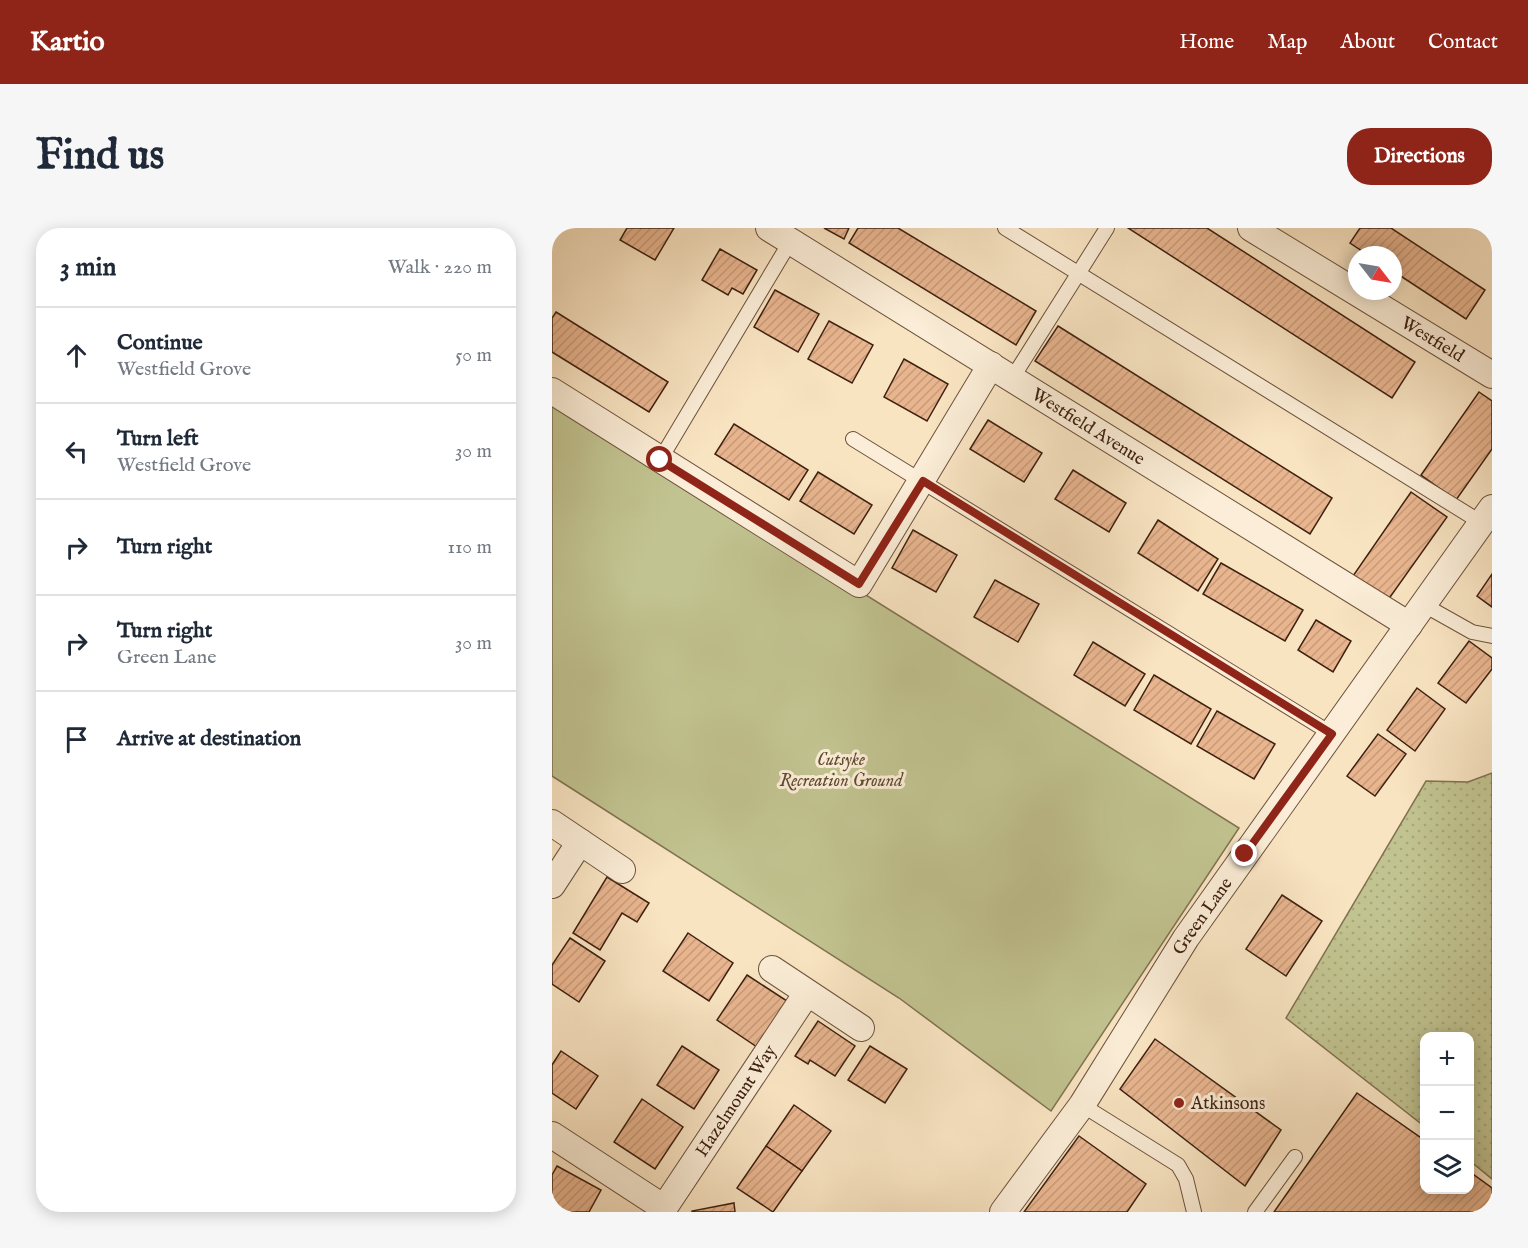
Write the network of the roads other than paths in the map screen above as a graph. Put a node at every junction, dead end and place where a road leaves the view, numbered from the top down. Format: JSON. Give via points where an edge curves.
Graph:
{"nodes":[{"id":1,"x":1005,"y":228,"type":"edge"},
{"id":2,"x":1107,"y":228,"type":"edge"},
{"id":3,"x":1263,"y":231,"type":"edge"},
{"id":4,"x":779,"y":235,"type":"edge"},
{"id":5,"x":1079,"y":272,"type":"junction"},
{"id":6,"x":1002,"y":371,"type":"junction"},
{"id":7,"x":1492,"y":375,"type":"edge"},
{"id":8,"x":552,"y":391,"type":"edge"},
{"id":9,"x":853,"y":439,"type":"dead end"},
{"id":10,"x":660,"y":460,"type":"junction"},
{"id":11,"x":923,"y":481,"type":"junction"},
{"id":12,"x":1487,"y":516,"type":"edge"},
{"id":13,"x":1424,"y":605,"type":"junction"},
{"id":14,"x":1409,"y":626,"type":"junction"},
{"id":15,"x":1492,"y":636,"type":"edge"},
{"id":16,"x":1332,"y":734,"type":"junction"},
{"id":17,"x":552,"y":824,"type":"edge"},
{"id":18,"x":580,"y":842,"type":"junction"},
{"id":19,"x":622,"y":870,"type":"dead end"},
{"id":20,"x":552,"y":885,"type":"edge"},
{"id":21,"x":772,"y":969,"type":"dead end"},
{"id":22,"x":807,"y":993,"type":"junction"},
{"id":23,"x":861,"y":1028,"type":"dead end"},
{"id":24,"x":1082,"y":1105,"type":"junction"},
{"id":25,"x":552,"y":1135,"type":"edge"},
{"id":26,"x":1295,"y":1157,"type":"dead end"},
{"id":27,"x":664,"y":1210,"type":"edge"},
{"id":28,"x":1003,"y":1212,"type":"edge"},
{"id":29,"x":1194,"y":1212,"type":"edge"},
{"id":30,"x":1255,"y":1212,"type":"edge"}],
"edges":[{"from":1,"to":5,"type":"lane"},
{"from":2,"to":5,"type":"lane"},
{"from":3,"to":7,"type":"street","name":"Westfield"},
{"from":4,"to":6,"type":"street","name":"Westfield Avenue"},
{"from":4,"to":10,"type":"lane"},
{"from":5,"to":6,"type":"lane"},
{"from":5,"to":12,"type":"lane"},
{"from":6,"to":11,"type":"street"},
{"from":6,"to":14,"type":"street","name":"Westfield Avenue"},
{"from":8,"to":10,"type":"street"},
{"from":9,"to":11,"type":"lane"},
{"from":10,"to":11,"type":"street","via":[[859,584]]},
{"from":11,"to":16,"type":"lane"},
{"from":12,"to":13,"type":"street","name":"Green Lane"},
{"from":13,"to":14,"type":"street","name":"Green Lane"},
{"from":13,"to":15,"type":"lane","via":[[1472,632]]},
{"from":14,"to":16,"type":"street","name":"Green Lane"},
{"from":16,"to":24,"type":"street","name":"Green Lane","via":[[1186,938]]},
{"from":17,"to":18,"type":"street"},
{"from":18,"to":19,"type":"street"},
{"from":18,"to":20,"type":"street"},
{"from":21,"to":22,"type":"street"},
{"from":22,"to":23,"type":"street"},
{"from":22,"to":27,"type":"street","name":"Hazelmount Way"},
{"from":24,"to":28,"type":"street","name":"Green Lane"},
{"from":24,"to":29,"type":"lane","via":[[1178,1165],[1186,1179]]},
{"from":25,"to":27,"type":"street"},
{"from":26,"to":30,"type":"lane"}]}
